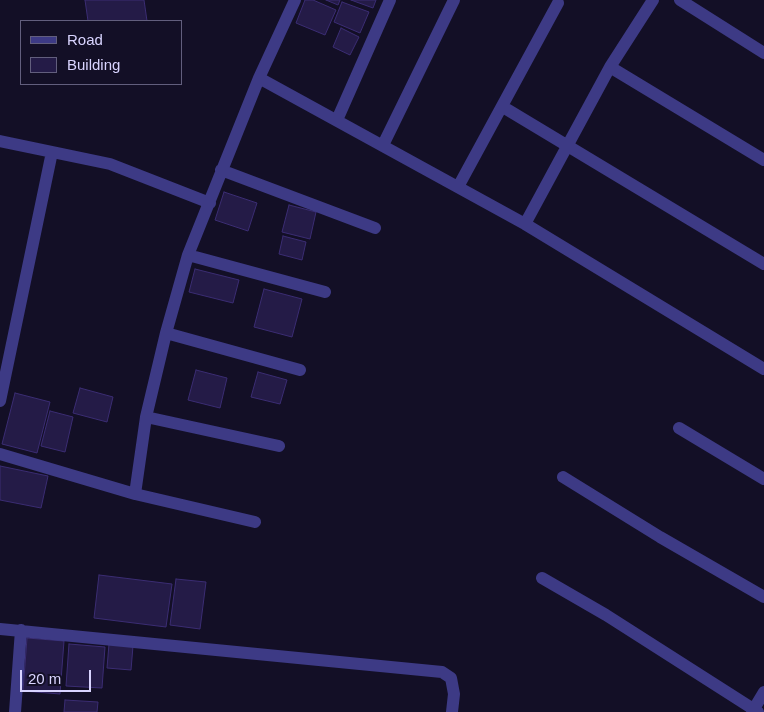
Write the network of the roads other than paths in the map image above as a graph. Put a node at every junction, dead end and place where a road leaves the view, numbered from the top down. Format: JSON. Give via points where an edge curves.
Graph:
{"nodes":[{"id":1,"x":295,"y":0,"type":"edge"},
{"id":2,"x":390,"y":0,"type":"edge"},
{"id":3,"x":454,"y":0,"type":"edge"},
{"id":4,"x":652,"y":0,"type":"edge"},
{"id":5,"x":680,"y":0,"type":"edge"},
{"id":6,"x":558,"y":4,"type":"dead end"},
{"id":7,"x":764,"y":53,"type":"edge"},
{"id":8,"x":610,"y":67,"type":"junction"},
{"id":9,"x":259,"y":78,"type":"junction"},
{"id":10,"x":503,"y":108,"type":"junction"},
{"id":11,"x":337,"y":120,"type":"junction"},
{"id":12,"x":0,"y":141,"type":"edge"},
{"id":13,"x":383,"y":145,"type":"junction"},
{"id":14,"x":568,"y":145,"type":"junction"},
{"id":15,"x":52,"y":152,"type":"junction"},
{"id":16,"x":764,"y":160,"type":"edge"},
{"id":17,"x":221,"y":170,"type":"junction"},
{"id":18,"x":458,"y":187,"type":"junction"},
{"id":19,"x":210,"y":204,"type":"junction"},
{"id":20,"x":525,"y":224,"type":"junction"},
{"id":21,"x":375,"y":228,"type":"dead end"},
{"id":22,"x":188,"y":255,"type":"junction"},
{"id":23,"x":764,"y":264,"type":"edge"},
{"id":24,"x":325,"y":292,"type":"dead end"},
{"id":25,"x":166,"y":333,"type":"junction"},
{"id":26,"x":762,"y":363,"type":"edge"},
{"id":27,"x":300,"y":370,"type":"dead end"},
{"id":28,"x":0,"y":401,"type":"edge"},
{"id":29,"x":146,"y":417,"type":"junction"},
{"id":30,"x":679,"y":428,"type":"dead end"},
{"id":31,"x":279,"y":446,"type":"dead end"},
{"id":32,"x":0,"y":454,"type":"edge"},
{"id":33,"x":563,"y":477,"type":"dead end"},
{"id":34,"x":764,"y":478,"type":"edge"},
{"id":35,"x":135,"y":494,"type":"junction"},
{"id":36,"x":255,"y":522,"type":"dead end"},
{"id":37,"x":542,"y":578,"type":"dead end"},
{"id":38,"x":764,"y":597,"type":"edge"},
{"id":39,"x":0,"y":628,"type":"edge"},
{"id":40,"x":21,"y":630,"type":"junction"},
{"id":41,"x":764,"y":692,"type":"edge"},
{"id":42,"x":754,"y":711,"type":"edge"},
{"id":43,"x":15,"y":712,"type":"edge"},
{"id":44,"x":452,"y":712,"type":"edge"}],
"edges":[{"from":1,"to":9,"type":"street"},
{"from":2,"to":11,"type":"street"},
{"from":3,"to":13,"type":"street"},
{"from":4,"to":8,"type":"street"},
{"from":5,"to":7,"type":"street"},
{"from":6,"to":10,"type":"street"},
{"from":8,"to":14,"type":"street"},
{"from":8,"to":16,"type":"street"},
{"from":9,"to":11,"type":"street"},
{"from":9,"to":17,"type":"street"},
{"from":10,"to":14,"type":"street"},
{"from":10,"to":18,"type":"street"},
{"from":11,"to":13,"type":"street"},
{"from":12,"to":15,"type":"street"},
{"from":13,"to":18,"type":"street"},
{"from":14,"to":20,"type":"street"},
{"from":14,"to":23,"type":"street"},
{"from":15,"to":19,"type":"street","via":[[110,164]]},
{"from":15,"to":28,"type":"street"},
{"from":17,"to":19,"type":"street"},
{"from":17,"to":21,"type":"street"},
{"from":18,"to":20,"type":"street"},
{"from":19,"to":22,"type":"street"},
{"from":20,"to":26,"type":"street"},
{"from":22,"to":24,"type":"street"},
{"from":22,"to":25,"type":"street"},
{"from":25,"to":27,"type":"street"},
{"from":25,"to":29,"type":"street"},
{"from":29,"to":31,"type":"street"},
{"from":29,"to":35,"type":"street"},
{"from":30,"to":34,"type":"street"},
{"from":32,"to":35,"type":"street"},
{"from":33,"to":38,"type":"street"},
{"from":35,"to":36,"type":"street"},
{"from":37,"to":42,"type":"street","via":[[606,615]]},
{"from":39,"to":40,"type":"street"},
{"from":40,"to":43,"type":"street"},
{"from":40,"to":44,"type":"street","via":[[442,672],[451,678],[454,694]]},
{"from":41,"to":42,"type":"street"}]}
